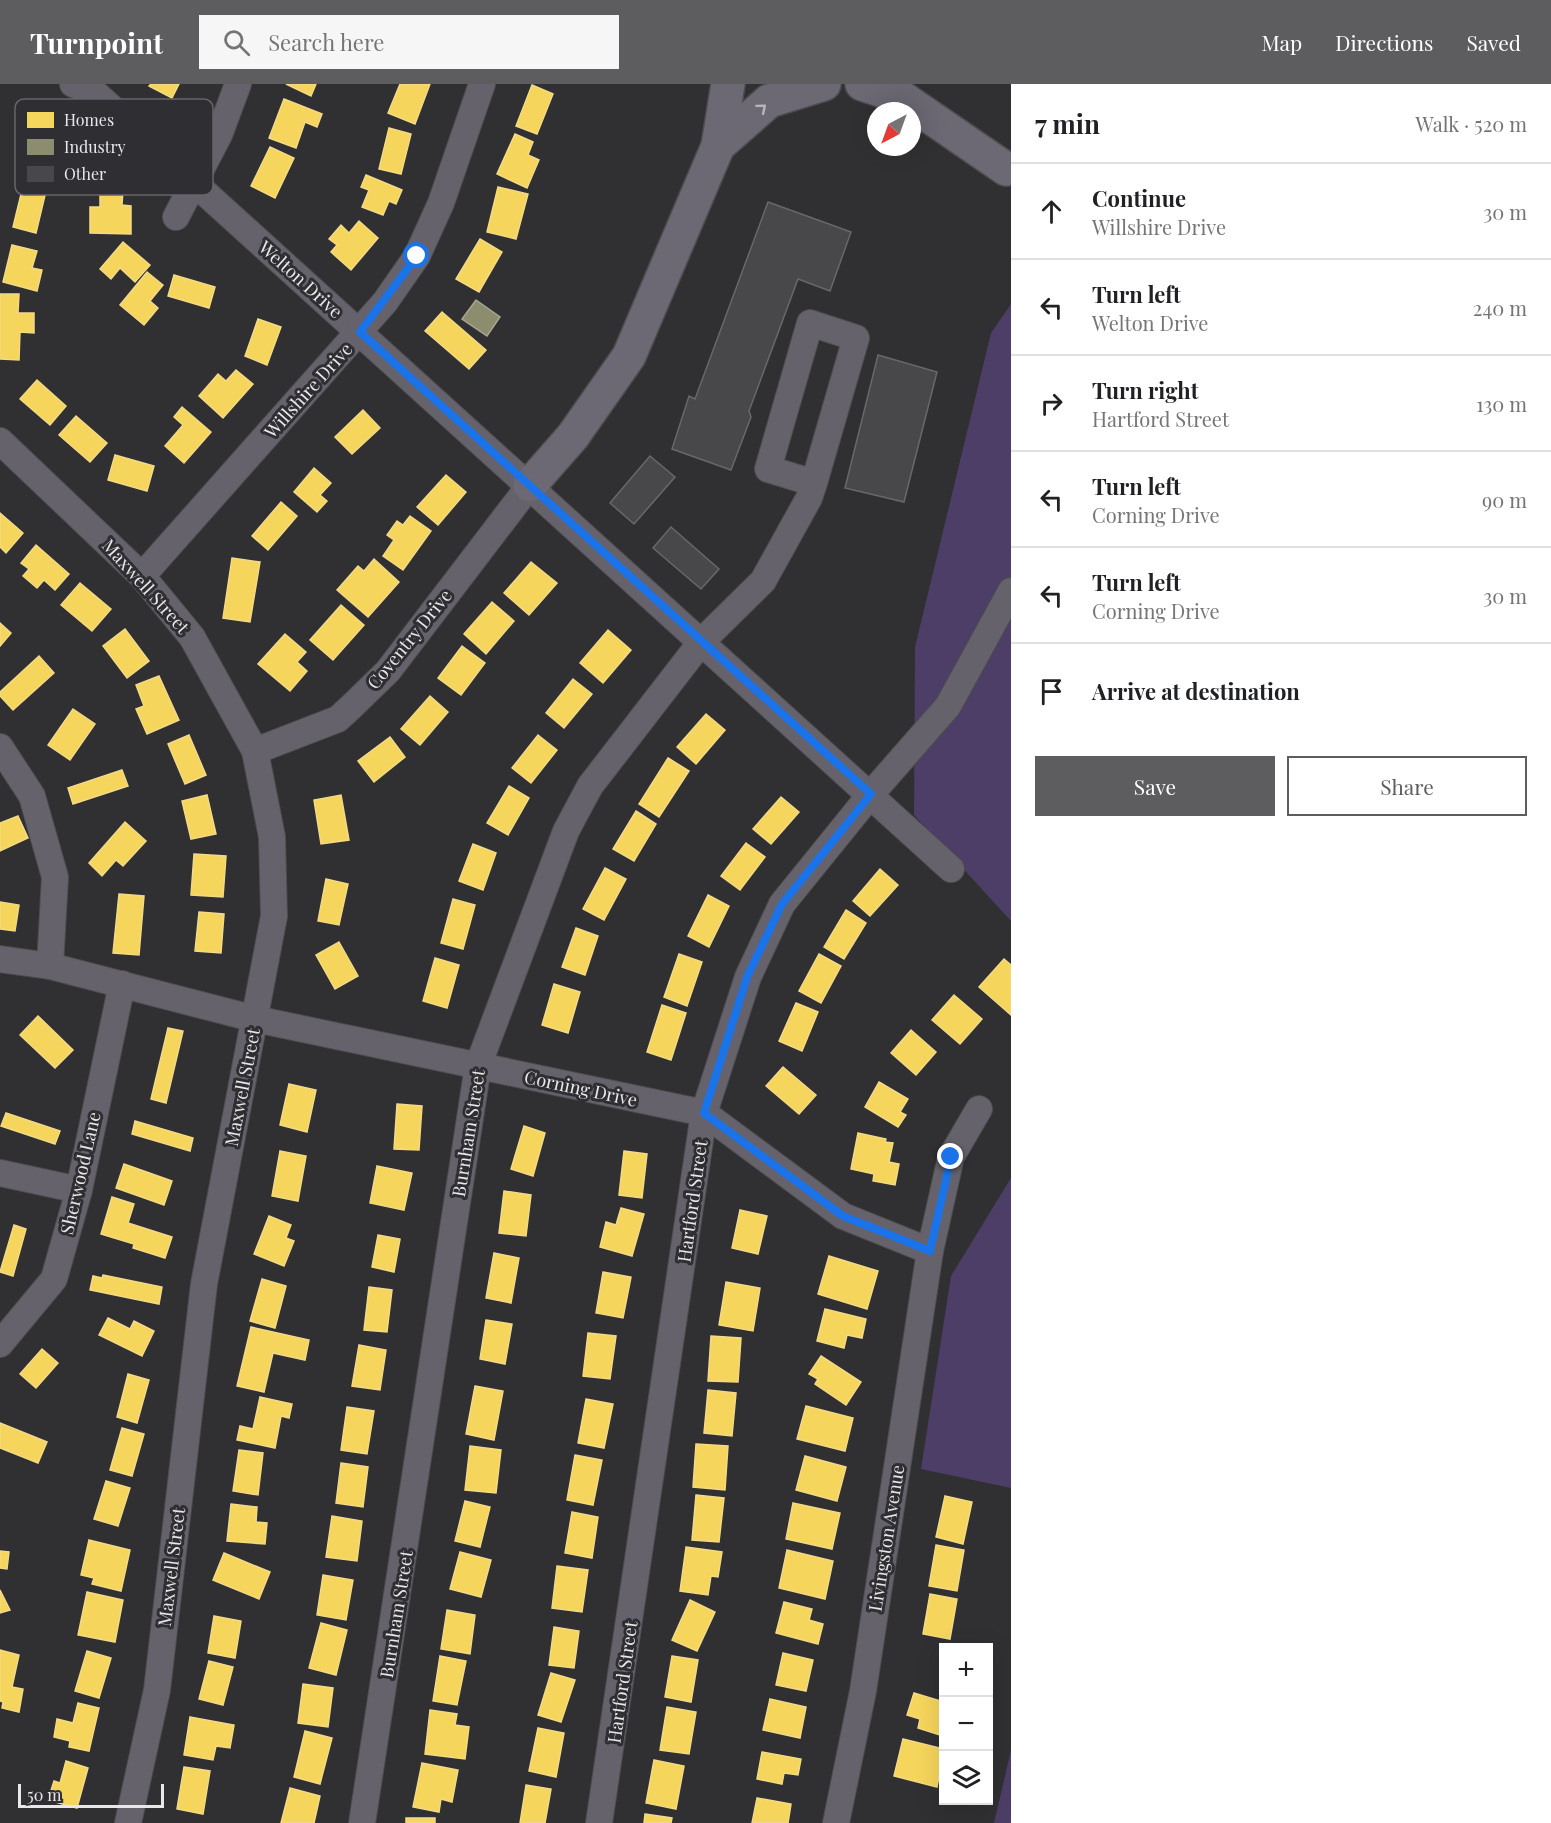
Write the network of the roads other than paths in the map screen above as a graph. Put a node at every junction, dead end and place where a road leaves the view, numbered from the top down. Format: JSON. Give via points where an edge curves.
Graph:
{"nodes":[{"id":1,"x":73,"y":84,"type":"edge"},
{"id":2,"x":238,"y":84,"type":"edge"},
{"id":3,"x":482,"y":84,"type":"edge"},
{"id":4,"x":728,"y":84,"type":"edge"},
{"id":5,"x":824,"y":84,"type":"edge"},
{"id":6,"x":862,"y":84,"type":"edge"},
{"id":7,"x":911,"y":84,"type":"edge"},
{"id":8,"x":102,"y":99,"type":"edge"},
{"id":9,"x":213,"y":146,"type":"edge"},
{"id":10,"x":718,"y":146,"type":"junction"},
{"id":11,"x":1008,"y":172,"type":"edge"},
{"id":12,"x":186,"y":195,"type":"edge"},
{"id":13,"x":208,"y":195,"type":"edge"},
{"id":14,"x":176,"y":217,"type":"dead end"},
{"id":15,"x":360,"y":332,"type":"junction"},
{"id":16,"x":0,"y":441,"type":"edge"},
{"id":17,"x":530,"y":485,"type":"junction"},
{"id":18,"x":811,"y":491,"type":"junction"},
{"id":19,"x":142,"y":576,"type":"junction"},
{"id":20,"x":1011,"y":591,"type":"edge"},
{"id":21,"x":702,"y":641,"type":"junction"},
{"id":22,"x":0,"y":747,"type":"edge"},
{"id":23,"x":255,"y":751,"type":"junction"},
{"id":24,"x":871,"y":794,"type":"junction"},
{"id":25,"x":951,"y":869,"type":"dead end"},
{"id":26,"x":0,"y":959,"type":"edge"},
{"id":27,"x":51,"y":966,"type":"junction"},
{"id":28,"x":122,"y":984,"type":"junction"},
{"id":29,"x":255,"y":1019,"type":"junction"},
{"id":30,"x":478,"y":1066,"type":"junction"},
{"id":31,"x":979,"y":1109,"type":"dead end"},
{"id":32,"x":704,"y":1113,"type":"junction"},
{"id":33,"x":0,"y":1173,"type":"edge"},
{"id":34,"x":78,"y":1190,"type":"junction"},
{"id":35,"x":930,"y":1251,"type":"junction"},
{"id":36,"x":0,"y":1344,"type":"edge"},
{"id":37,"x":128,"y":1823,"type":"edge"},
{"id":38,"x":362,"y":1823,"type":"edge"},
{"id":39,"x":599,"y":1823,"type":"edge"},
{"id":40,"x":836,"y":1823,"type":"edge"}],
"edges":[{"from":1,"to":8,"type":"street","name":"Welton Drive"},
{"from":2,"to":9,"type":"street"},
{"from":3,"to":15,"type":"street","name":"Willshire Drive","via":[[441,203],[417,256]]},
{"from":4,"to":10,"type":"highway"},
{"from":10,"to":5,"type":"highway","one_way":true,"via":[[769,101]]},
{"from":6,"to":11,"type":"highway","via":[[902,97],[929,113]]},
{"from":7,"to":11,"type":"highway"},
{"from":10,"to":17,"type":"highway","via":[[629,356],[573,436]]},
{"from":12,"to":14,"type":"street"},
{"from":13,"to":15,"type":"street","name":"Welton Drive"},
{"from":15,"to":17,"type":"street","name":"Welton Drive"},
{"from":15,"to":19,"type":"street","name":"Willshire Drive"},
{"from":16,"to":19,"type":"street","name":"Maxwell Street"},
{"from":17,"to":21,"type":"street","name":"Welton Drive"},
{"from":17,"to":23,"type":"street","name":"Coventry Drive","via":[[388,671],[338,719]]},
{"from":18,"to":18,"type":"street","name":"Burnham Street","via":[[856,338],[810,323],[768,469]]},
{"from":18,"to":21,"type":"street","name":"Burnham Street","via":[[763,581]]},
{"from":19,"to":23,"type":"street","name":"Maxwell Street","via":[[192,637]]},
{"from":20,"to":24,"type":"street","name":"Hartford Street","via":[[948,706]]},
{"from":21,"to":24,"type":"street","name":"Welton Drive"},
{"from":21,"to":30,"type":"street","name":"Burnham Street","via":[[590,786],[566,831]]},
{"from":22,"to":27,"type":"street","via":[[32,796],[55,878]]},
{"from":23,"to":29,"type":"street","name":"Maxwell Street","via":[[272,837],[274,915]]},
{"from":24,"to":25,"type":"street","name":"Welton Drive"},
{"from":24,"to":32,"type":"street","name":"Hartford Street","via":[[782,904],[747,977]]},
{"from":26,"to":27,"type":"street","name":"Corning Drive"},
{"from":27,"to":28,"type":"street","name":"Corning Drive"},
{"from":28,"to":29,"type":"street","name":"Corning Drive"},
{"from":28,"to":34,"type":"street","name":"Sherwood Lane"},
{"from":29,"to":30,"type":"street","name":"Corning Drive"},
{"from":29,"to":37,"type":"street","name":"Maxwell Street","via":[[204,1284],[157,1690]]},
{"from":30,"to":32,"type":"street","name":"Corning Drive"},
{"from":30,"to":38,"type":"street","name":"Burnham Street"},
{"from":31,"to":35,"type":"street","via":[[951,1157]]},
{"from":32,"to":35,"type":"street","name":"Corning Drive","via":[[843,1216]]},
{"from":32,"to":39,"type":"street","name":"Hartford Street"},
{"from":33,"to":34,"type":"street"},
{"from":34,"to":36,"type":"street","name":"Sherwood Lane","via":[[54,1279]]},
{"from":35,"to":40,"type":"street","name":"Livingston Avenue","via":[[863,1691]]}]}
